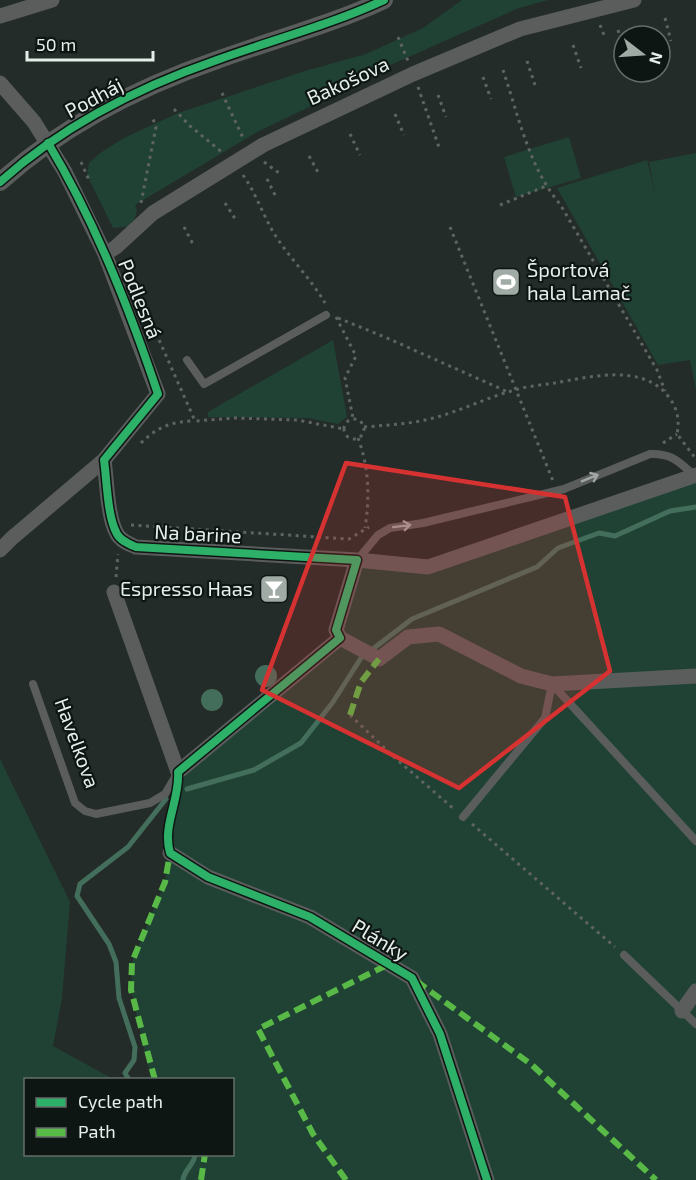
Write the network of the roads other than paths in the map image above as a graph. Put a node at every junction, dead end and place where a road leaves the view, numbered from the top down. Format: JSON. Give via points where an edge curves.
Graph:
{"nodes":[{"id":1,"x":52,"y":0,"type":"edge"},
{"id":2,"x":384,"y":0,"type":"edge"},
{"id":3,"x":634,"y":0,"type":"edge"},
{"id":4,"x":1,"y":20,"type":"edge"},
{"id":5,"x":0,"y":83,"type":"edge"},
{"id":6,"x":48,"y":143,"type":"junction"},
{"id":7,"x":0,"y":182,"type":"edge"},
{"id":8,"x":105,"y":254,"type":"junction"},
{"id":9,"x":328,"y":314,"type":"road end"},
{"id":10,"x":187,"y":360,"type":"dead end"},
{"id":11,"x":104,"y":460,"type":"junction"},
{"id":12,"x":695,"y":476,"type":"edge"},
{"id":13,"x":0,"y":550,"type":"edge"},
{"id":14,"x":357,"y":560,"type":"junction"},
{"id":15,"x":114,"y":592,"type":"road end"},
{"id":16,"x":340,"y":638,"type":"junction"},
{"id":17,"x":696,"y":676,"type":"edge"},
{"id":18,"x":33,"y":684,"type":"dead end"},
{"id":19,"x":552,"y":684,"type":"junction"},
{"id":20,"x":178,"y":772,"type":"junction"},
{"id":21,"x":463,"y":817,"type":"road end"},
{"id":22,"x":696,"y":841,"type":"edge"},
{"id":23,"x":170,"y":853,"type":"joint"},
{"id":24,"x":624,"y":955,"type":"road end"},
{"id":25,"x":696,"y":991,"type":"edge"},
{"id":26,"x":682,"y":1011,"type":"junction"},
{"id":27,"x":696,"y":1024,"type":"edge"},
{"id":28,"x":487,"y":1180,"type":"edge"}],
"edges":[{"from":1,"to":4,"type":"street"},
{"from":2,"to":6,"type":"street","name":"Podháj","via":[[184,72],[114,105]]},
{"from":3,"to":8,"type":"street","name":"Bakošova","via":[[520,29],[413,74],[263,145],[153,213]]},
{"from":5,"to":6,"type":"street","name":"Podlesná"},
{"from":6,"to":7,"type":"street","name":"Podháj"},
{"from":6,"to":8,"type":"street","name":"Podlesná"},
{"from":8,"to":11,"type":"street","name":"Podlesná","via":[[158,394]]},
{"from":9,"to":10,"type":"lane","via":[[204,384]]},
{"from":11,"to":13,"type":"street"},
{"from":11,"to":14,"type":"street","name":"Na barine","via":[[112,521],[118,535],[136,547]]},
{"from":12,"to":14,"type":"street","name":"Na barine","via":[[428,567]]},
{"from":14,"to":12,"type":"lane","one_way":true,"via":[[390,528],[423,524],[564,489],[650,454],[672,457]]},
{"from":14,"to":16,"type":"street","via":[[336,630]]},
{"from":15,"to":20,"type":"street"},
{"from":16,"to":19,"type":"street","via":[[377,658],[408,637],[439,634],[521,676]]},
{"from":16,"to":20,"type":"street"},
{"from":17,"to":19,"type":"street"},
{"from":18,"to":20,"type":"lane","name":"Havelkova","via":[[75,803],[85,811],[96,814],[150,804],[165,794]]},
{"from":19,"to":21,"type":"lane","via":[[545,717]]},
{"from":19,"to":22,"type":"lane"},
{"from":20,"to":23,"type":"lane","via":[[179,786],[167,831]]},
{"from":23,"to":28,"type":"street","name":"Plánky","via":[[208,878],[310,916],[411,978],[440,1034]]},
{"from":24,"to":26,"type":"lane"},
{"from":25,"to":26,"type":"street"},
{"from":26,"to":27,"type":"lane"}]}
